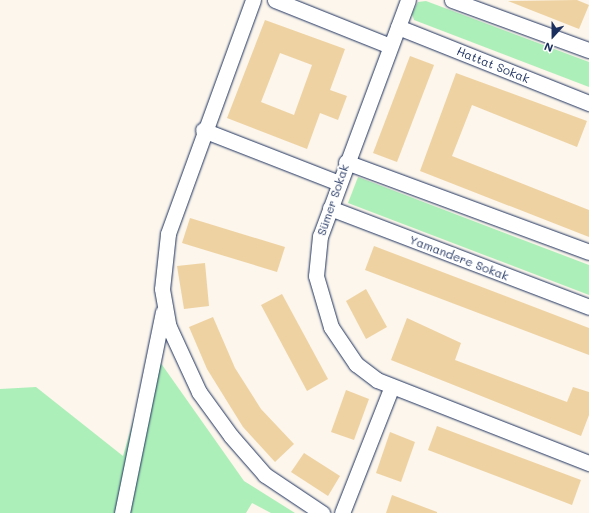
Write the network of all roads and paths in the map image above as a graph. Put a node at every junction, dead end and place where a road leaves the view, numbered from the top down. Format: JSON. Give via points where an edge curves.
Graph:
{"nodes":[{"id":1,"x":253,"y":0,"type":"edge"},
{"id":2,"x":275,"y":0,"type":"edge"},
{"id":3,"x":408,"y":0,"type":"edge"},
{"id":4,"x":452,"y":0,"type":"edge"},
{"id":5,"x":477,"y":4,"type":"edge"},
{"id":6,"x":398,"y":27,"type":"junction"},
{"id":7,"x":390,"y":46,"type":"junction"},
{"id":8,"x":589,"y":50,"type":"edge"},
{"id":9,"x":589,"y":103,"type":"edge"},
{"id":10,"x":203,"y":130,"type":"junction"},
{"id":11,"x":346,"y":162,"type":"junction"},
{"id":12,"x":339,"y":183,"type":"junction"},
{"id":13,"x":330,"y":208,"type":"junction"},
{"id":14,"x":589,"y":252,"type":"edge"},
{"id":15,"x":165,"y":304,"type":"junction"},
{"id":16,"x":589,"y":307,"type":"edge"},
{"id":17,"x":392,"y":386,"type":"junction"},
{"id":18,"x":589,"y":462,"type":"edge"},
{"id":19,"x":122,"y":513,"type":"edge"},
{"id":20,"x":322,"y":513,"type":"edge"},
{"id":21,"x":342,"y":513,"type":"edge"}],
"edges":[{"from":1,"to":10,"type":"street"},
{"from":2,"to":7,"type":"street"},
{"from":3,"to":6,"type":"street","name":"Sümer Sokak"},
{"from":4,"to":5,"type":"street"},
{"from":5,"to":8,"type":"street"},
{"from":6,"to":7,"type":"street","name":"Sümer Sokak"},
{"from":6,"to":9,"type":"street","name":"Hattat Sokak"},
{"from":7,"to":11,"type":"street","name":"Sümer Sokak"},
{"from":10,"to":12,"type":"street"},
{"from":10,"to":15,"type":"street","via":[[168,234],[162,289]]},
{"from":11,"to":12,"type":"street","name":"Sümer Sokak"},
{"from":11,"to":14,"type":"street"},
{"from":12,"to":13,"type":"street","name":"Sümer Sokak"},
{"from":13,"to":16,"type":"street","name":"Yamandere Sokak"},
{"from":13,"to":17,"type":"street","name":"Sümer Sokak","via":[[320,236],[316,276],[331,327],[356,364]]},
{"from":15,"to":19,"type":"street"},
{"from":15,"to":20,"type":"street","via":[[169,327],[199,392],[231,436],[265,475]]},
{"from":17,"to":18,"type":"street","name":"Sümer Sokak"},
{"from":17,"to":21,"type":"street"}]}
